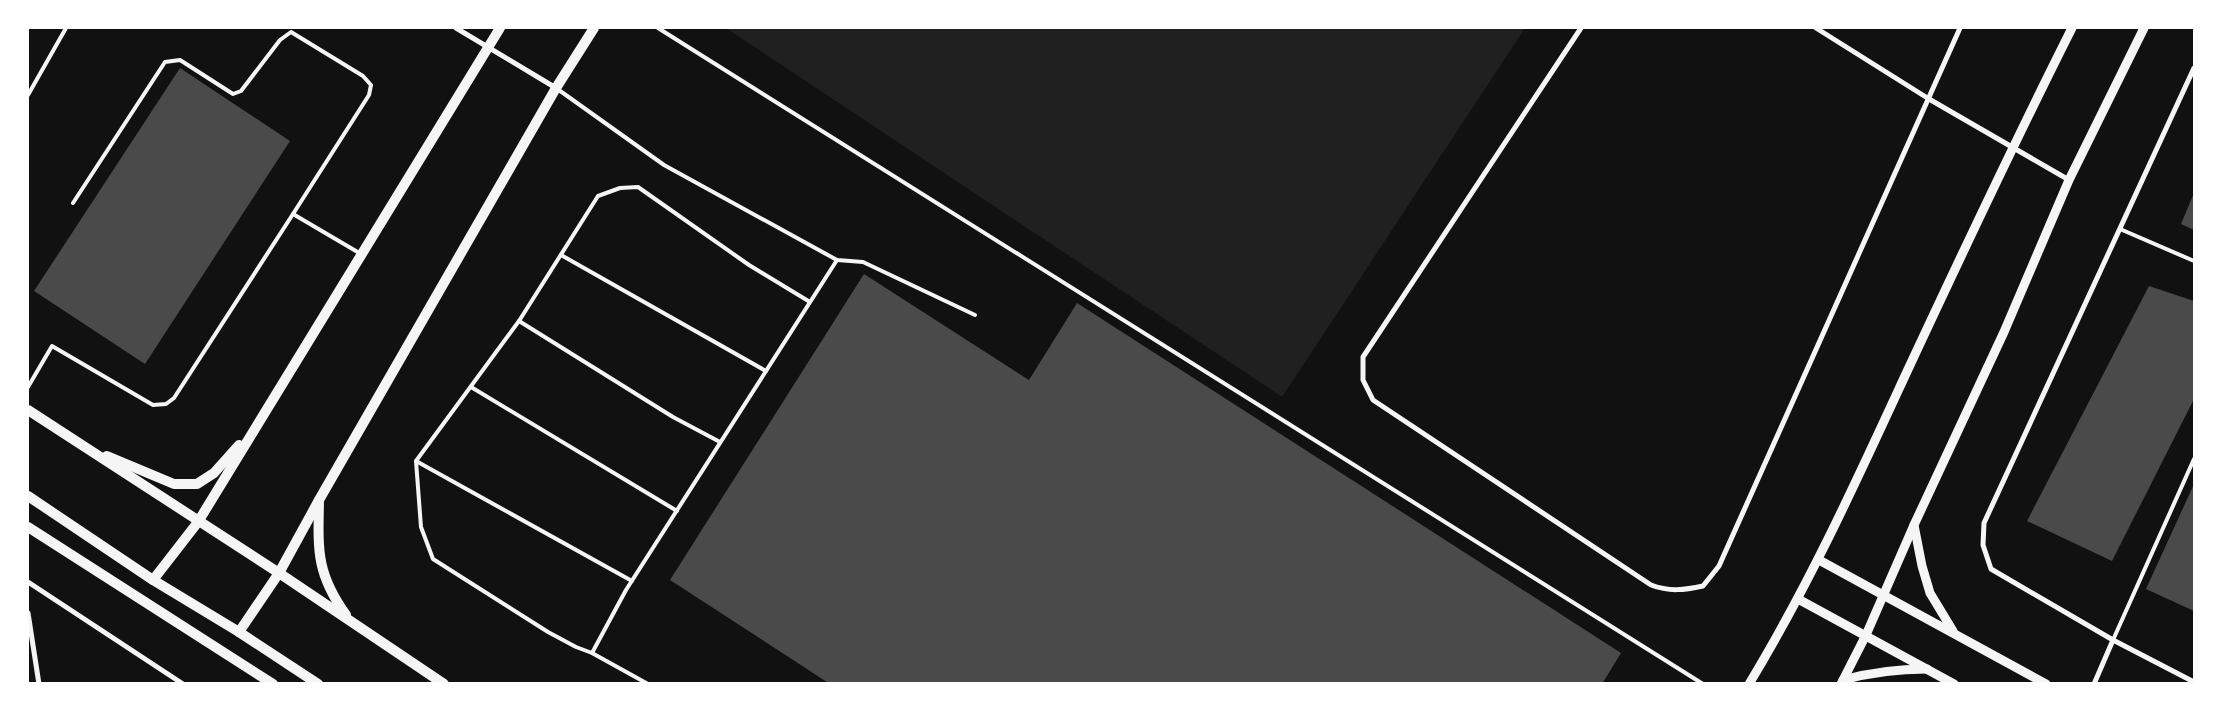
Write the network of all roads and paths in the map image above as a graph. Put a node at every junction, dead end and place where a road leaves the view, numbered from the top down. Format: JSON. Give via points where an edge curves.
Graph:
{"nodes":[{"id":1,"x":66,"y":28,"type":"edge"},
{"id":2,"x":456,"y":28,"type":"edge"},
{"id":3,"x":500,"y":28,"type":"edge"},
{"id":4,"x":594,"y":28,"type":"edge"},
{"id":5,"x":658,"y":28,"type":"edge"},
{"id":6,"x":1581,"y":28,"type":"edge"},
{"id":7,"x":1816,"y":28,"type":"edge"},
{"id":8,"x":1960,"y":28,"type":"edge"},
{"id":9,"x":2072,"y":28,"type":"edge"},
{"id":10,"x":2144,"y":28,"type":"edge"},
{"id":11,"x":487,"y":47,"type":"junction"},
{"id":12,"x":2194,"y":68,"type":"edge"},
{"id":13,"x":556,"y":88,"type":"junction"},
{"id":14,"x":28,"y":95,"type":"edge"},
{"id":15,"x":1929,"y":99,"type":"junction"},
{"id":16,"x":2012,"y":147,"type":"junction"},
{"id":17,"x":2069,"y":180,"type":"junction"},
{"id":18,"x":72,"y":203,"type":"dead end"},
{"id":19,"x":293,"y":214,"type":"junction"},
{"id":20,"x":2120,"y":229,"type":"junction"},
{"id":21,"x":361,"y":254,"type":"junction"},
{"id":22,"x":561,"y":255,"type":"junction"},
{"id":23,"x":837,"y":260,"type":"junction"},
{"id":24,"x":2194,"y":261,"type":"edge"},
{"id":25,"x":810,"y":302,"type":"junction"},
{"id":26,"x":976,"y":315,"type":"dead end"},
{"id":27,"x":519,"y":321,"type":"junction"},
{"id":28,"x":766,"y":370,"type":"junction"},
{"id":29,"x":28,"y":386,"type":"edge"},
{"id":30,"x":471,"y":387,"type":"junction"},
{"id":31,"x":28,"y":410,"type":"edge"},
{"id":32,"x":257,"y":424,"type":"junction"},
{"id":33,"x":720,"y":442,"type":"junction"},
{"id":34,"x":83,"y":446,"type":"junction"},
{"id":35,"x":2194,"y":459,"type":"edge"},
{"id":36,"x":416,"y":461,"type":"junction"},
{"id":37,"x":28,"y":496,"type":"edge"},
{"id":38,"x":319,"y":500,"type":"junction"},
{"id":39,"x":677,"y":511,"type":"junction"},
{"id":40,"x":198,"y":522,"type":"junction"},
{"id":41,"x":1914,"y":525,"type":"junction"},
{"id":42,"x":28,"y":527,"type":"edge"},
{"id":43,"x":1819,"y":560,"type":"junction"},
{"id":44,"x":279,"y":573,"type":"junction"},
{"id":45,"x":153,"y":580,"type":"junction"},
{"id":46,"x":632,"y":581,"type":"junction"},
{"id":47,"x":28,"y":582,"type":"edge"},
{"id":48,"x":1884,"y":595,"type":"junction"},
{"id":49,"x":1798,"y":599,"type":"junction"},
{"id":50,"x":28,"y":613,"type":"edge"},
{"id":51,"x":350,"y":621,"type":"junction"},
{"id":52,"x":239,"y":632,"type":"junction"},
{"id":53,"x":1954,"y":632,"type":"junction"},
{"id":54,"x":1866,"y":635,"type":"junction"},
{"id":55,"x":2113,"y":640,"type":"junction"},
{"id":56,"x":592,"y":653,"type":"junction"},
{"id":57,"x":1928,"y":669,"type":"junction"},
{"id":58,"x":1842,"y":682,"type":"edge"},
{"id":59,"x":2194,"y":682,"type":"edge"},
{"id":60,"x":40,"y":684,"type":"edge"},
{"id":61,"x":183,"y":684,"type":"edge"},
{"id":62,"x":273,"y":684,"type":"edge"},
{"id":63,"x":318,"y":684,"type":"edge"},
{"id":64,"x":444,"y":684,"type":"edge"},
{"id":65,"x":648,"y":684,"type":"edge"},
{"id":66,"x":1703,"y":684,"type":"edge"},
{"id":67,"x":1749,"y":684,"type":"edge"},
{"id":68,"x":1954,"y":684,"type":"edge"},
{"id":69,"x":2046,"y":684,"type":"edge"},
{"id":70,"x":2094,"y":684,"type":"edge"}],
"edges":[{"from":1,"to":14,"type":"lane"},
{"from":2,"to":11,"type":"street"},
{"from":3,"to":11,"type":"main road"},
{"from":4,"to":13,"type":"main road"},
{"from":5,"to":66,"type":"lane"},
{"from":6,"to":15,"type":"street","via":[[1363,357],[1363,380],[1373,400],[1663,590],[1703,586],[1719,566]]},
{"from":7,"to":15,"type":"street"},
{"from":8,"to":15,"type":"street"},
{"from":9,"to":16,"type":"street"},
{"from":10,"to":17,"type":"street"},
{"from":11,"to":13,"type":"street"},
{"from":11,"to":21,"type":"main road"},
{"from":12,"to":20,"type":"street"},
{"from":13,"to":23,"type":"lane","via":[[664,165]]},
{"from":13,"to":38,"type":"main road"},
{"from":15,"to":16,"type":"street"},
{"from":16,"to":17,"type":"street"},
{"from":16,"to":43,"type":"street"},
{"from":17,"to":41,"type":"street","via":[[2004,332]]},
{"from":18,"to":19,"type":"lane","via":[[165,62],[180,60],[233,94],[241,91],[280,40],[291,32],[363,76],[371,85]]},
{"from":19,"to":21,"type":"lane"},
{"from":19,"to":29,"type":"lane","via":[[174,398],[166,404],[153,405],[52,346]]},
{"from":20,"to":24,"type":"lane"},
{"from":20,"to":55,"type":"street","via":[[1984,523],[1983,545],[1991,570]]},
{"from":21,"to":32,"type":"main road"},
{"from":22,"to":25,"type":"lane","via":[[598,196],[620,188],[638,187],[749,265]]},
{"from":22,"to":27,"type":"lane"},
{"from":22,"to":28,"type":"lane"},
{"from":23,"to":25,"type":"lane"},
{"from":23,"to":26,"type":"lane","via":[[863,262]]},
{"from":25,"to":28,"type":"lane"},
{"from":27,"to":30,"type":"lane"},
{"from":27,"to":33,"type":"lane","via":[[673,417]]},
{"from":28,"to":33,"type":"lane"},
{"from":30,"to":36,"type":"lane"},
{"from":30,"to":39,"type":"lane"},
{"from":31,"to":34,"type":"main road"},
{"from":32,"to":34,"type":"main road","via":[[214,473],[197,484],[174,484]]},
{"from":32,"to":40,"type":"main road"},
{"from":33,"to":39,"type":"lane"},
{"from":34,"to":40,"type":"main road"},
{"from":35,"to":55,"type":"lane"},
{"from":36,"to":46,"type":"lane"},
{"from":36,"to":56,"type":"lane","via":[[421,528],[433,559],[548,632]]},
{"from":37,"to":45,"type":"main road"},
{"from":38,"to":44,"type":"main road"},
{"from":38,"to":51,"type":"main road","via":[[321,568],[331,594]]},
{"from":39,"to":46,"type":"lane"},
{"from":40,"to":44,"type":"main road"},
{"from":40,"to":45,"type":"main road"},
{"from":41,"to":48,"type":"street"},
{"from":41,"to":53,"type":"street","via":[[1930,593]]},
{"from":42,"to":62,"type":"main road"},
{"from":43,"to":48,"type":"street"},
{"from":43,"to":49,"type":"street"},
{"from":44,"to":51,"type":"main road"},
{"from":44,"to":52,"type":"main road"},
{"from":45,"to":52,"type":"main road"},
{"from":46,"to":56,"type":"lane"},
{"from":47,"to":61,"type":"street"},
{"from":48,"to":53,"type":"street"},
{"from":48,"to":54,"type":"street"},
{"from":49,"to":54,"type":"street"},
{"from":49,"to":67,"type":"street"},
{"from":50,"to":60,"type":"street"},
{"from":51,"to":64,"type":"main road"},
{"from":52,"to":63,"type":"main road"},
{"from":53,"to":69,"type":"street"},
{"from":54,"to":57,"type":"street"},
{"from":54,"to":58,"type":"street"},
{"from":55,"to":59,"type":"street"},
{"from":55,"to":70,"type":"street"},
{"from":56,"to":65,"type":"lane"},
{"from":57,"to":58,"type":"street","via":[[1897,668]]},
{"from":57,"to":68,"type":"street"}]}
